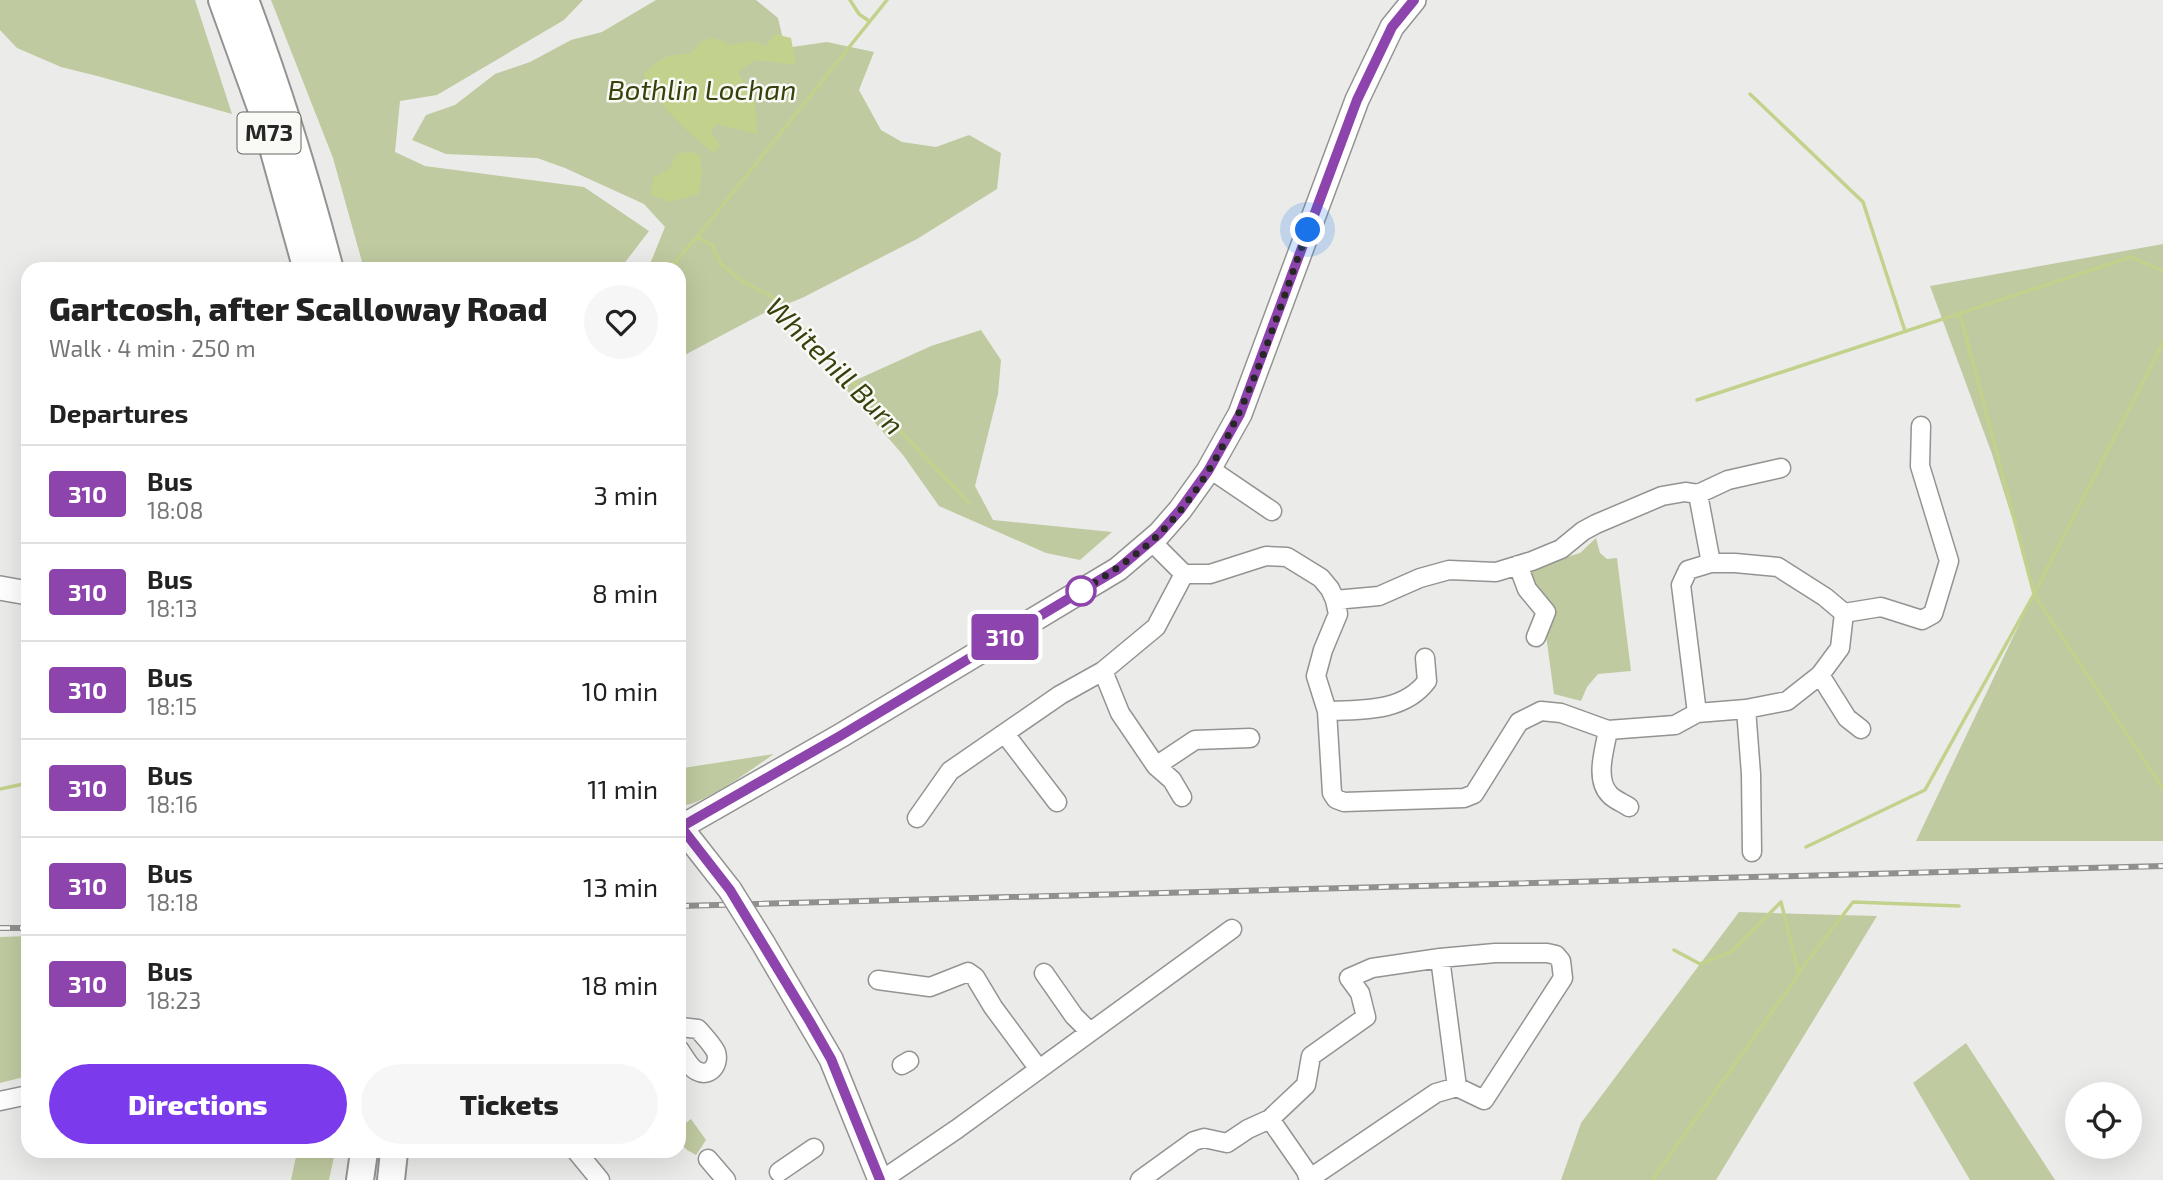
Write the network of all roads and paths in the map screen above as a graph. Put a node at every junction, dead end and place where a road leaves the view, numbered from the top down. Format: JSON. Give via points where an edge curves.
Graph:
{"nodes":[{"id":1,"x":222,"y":0,"type":"edge"},
{"id":2,"x":245,"y":0,"type":"edge"},
{"id":3,"x":1413,"y":0,"type":"edge"},
{"id":4,"x":305,"y":262,"type":"edge"},
{"id":5,"x":328,"y":262,"type":"edge"},
{"id":6,"x":1921,"y":426,"type":"dead end"},
{"id":7,"x":1781,"y":468,"type":"dead end"},
{"id":8,"x":1210,"y":469,"type":"junction"},
{"id":9,"x":1699,"y":494,"type":"junction"},
{"id":10,"x":1272,"y":511,"type":"dead end"},
{"id":11,"x":1151,"y":541,"type":"junction"},
{"id":12,"x":1711,"y":563,"type":"junction"},
{"id":13,"x":1518,"y":565,"type":"junction"},
{"id":14,"x":1184,"y":574,"type":"junction"},
{"id":15,"x":0,"y":588,"type":"edge"},
{"id":16,"x":21,"y":592,"type":"edge"},
{"id":17,"x":1335,"y":600,"type":"junction"},
{"id":18,"x":1844,"y":613,"type":"junction"},
{"id":19,"x":1536,"y":637,"type":"dead end"},
{"id":20,"x":1426,"y":658,"type":"dead end"},
{"id":21,"x":1103,"y":671,"type":"junction"},
{"id":22,"x":1821,"y":675,"type":"junction"},
{"id":23,"x":1746,"y":709,"type":"junction"},
{"id":24,"x":1327,"y":711,"type":"junction"},
{"id":25,"x":1697,"y":713,"type":"junction"},
{"id":26,"x":1861,"y":729,"type":"dead end"},
{"id":27,"x":1608,"y":730,"type":"junction"},
{"id":28,"x":1004,"y":734,"type":"junction"},
{"id":29,"x":1250,"y":738,"type":"dead end"},
{"id":30,"x":1156,"y":766,"type":"junction"},
{"id":31,"x":1182,"y":797,"type":"dead end"},
{"id":32,"x":1057,"y":802,"type":"dead end"},
{"id":33,"x":1629,"y":807,"type":"dead end"},
{"id":34,"x":917,"y":818,"type":"dead end"},
{"id":35,"x":686,"y":823,"type":"edge"},
{"id":36,"x":686,"y":834,"type":"edge"},
{"id":37,"x":1752,"y":852,"type":"dead end"},
{"id":38,"x":1232,"y":929,"type":"dead end"},
{"id":39,"x":1440,"y":958,"type":"junction"},
{"id":40,"x":1044,"y":974,"type":"dead end"},
{"id":41,"x":878,"y":980,"type":"dead end"},
{"id":42,"x":686,"y":1028,"type":"edge"},
{"id":43,"x":1090,"y":1032,"type":"junction"},
{"id":44,"x":686,"y":1059,"type":"edge"},
{"id":45,"x":1038,"y":1068,"type":"junction"},
{"id":46,"x":1457,"y":1087,"type":"junction"},
{"id":47,"x":21,"y":1096,"type":"edge"},
{"id":48,"x":0,"y":1101,"type":"edge"},
{"id":49,"x":1270,"y":1119,"type":"junction"},
{"id":50,"x":814,"y":1148,"type":"dead end"},
{"id":51,"x":393,"y":1158,"type":"edge"},
{"id":52,"x":582,"y":1158,"type":"edge"},
{"id":53,"x":708,"y":1158,"type":"dead end"},
{"id":54,"x":779,"y":1172,"type":"dead end"},
{"id":55,"x":391,"y":1180,"type":"edge"},
{"id":56,"x":600,"y":1180,"type":"edge"},
{"id":57,"x":726,"y":1180,"type":"edge"},
{"id":58,"x":881,"y":1180,"type":"edge"},
{"id":59,"x":1140,"y":1180,"type":"edge"},
{"id":60,"x":1309,"y":1180,"type":"edge"}],
"edges":[{"from":1,"to":4,"type":"highway","number":"M73","via":[[265,119]]},
{"from":2,"to":5,"type":"highway","number":"M73","via":[[285,114]]},
{"from":3,"to":8,"type":"main road","via":[[1392,27],[1357,100],[1240,414]]},
{"from":6,"to":18,"type":"street","via":[[1920,466],[1949,561],[1933,614],[1922,620],[1881,607]]},
{"from":7,"to":9,"type":"street","via":[[1728,480]]},
{"from":8,"to":10,"type":"street"},
{"from":8,"to":11,"type":"main road"},
{"from":9,"to":12,"type":"street"},
{"from":9,"to":13,"type":"street","via":[[1662,496],[1596,524],[1562,549]]},
{"from":11,"to":14,"type":"street"},
{"from":11,"to":35,"type":"main road","via":[[1118,569]]},
{"from":12,"to":18,"type":"street","via":[[1778,567]]},
{"from":12,"to":25,"type":"street","via":[[1688,570],[1681,585]]},
{"from":13,"to":17,"type":"street","via":[[1496,572],[1449,570],[1379,596]]},
{"from":13,"to":19,"type":"street","via":[[1527,589],[1546,611]]},
{"from":14,"to":17,"type":"street","via":[[1210,574],[1266,556],[1287,557],[1321,578]]},
{"from":14,"to":21,"type":"street","via":[[1156,627]]},
{"from":15,"to":16,"type":"main road"},
{"from":17,"to":24,"type":"street","via":[[1338,614],[1316,676]]},
{"from":18,"to":22,"type":"street","via":[[1840,648]]},
{"from":20,"to":24,"type":"street","via":[[1427,681],[1422,689],[1397,703],[1380,709]]},
{"from":21,"to":28,"type":"street"},
{"from":21,"to":30,"type":"street","via":[[1120,713]]},
{"from":22,"to":23,"type":"street","via":[[1787,701]]},
{"from":22,"to":26,"type":"street","via":[[1847,718]]},
{"from":23,"to":25,"type":"street"},
{"from":23,"to":37,"type":"street"},
{"from":24,"to":27,"type":"street","via":[[1332,793],[1344,802],[1474,794],[1519,722],[1541,711],[1561,713]]},
{"from":25,"to":27,"type":"street","via":[[1675,725]]},
{"from":27,"to":33,"type":"street","via":[[1604,786]]},
{"from":28,"to":32,"type":"street"},
{"from":28,"to":34,"type":"street","via":[[950,771]]},
{"from":29,"to":30,"type":"street","via":[[1195,740]]},
{"from":30,"to":31,"type":"street"},
{"from":36,"to":58,"type":"main road","bridge":true,"via":[[730,890],[831,1059]]},
{"from":38,"to":43,"type":"street"},
{"from":39,"to":46,"type":"street"},
{"from":39,"to":46,"type":"street","via":[[1547,953],[1556,955],[1563,970],[1558,988],[1484,1100]]},
{"from":39,"to":49,"type":"street","via":[[1371,968],[1349,978],[1360,993],[1366,1017],[1311,1056],[1306,1086]]},
{"from":40,"to":43,"type":"street"},
{"from":41,"to":45,"type":"street","via":[[902,988],[930,987],[968,972]]},
{"from":42,"to":44,"type":"street","via":[[698,1028],[715,1050],[717,1064],[699,1073]]},
{"from":43,"to":45,"type":"street"},
{"from":45,"to":58,"type":"street"},
{"from":46,"to":60,"type":"street","via":[[1436,1093]]},
{"from":47,"to":48,"type":"street"},
{"from":49,"to":59,"type":"street","via":[[1227,1143],[1204,1138],[1194,1141]]},
{"from":49,"to":60,"type":"street"},
{"from":50,"to":54,"type":"street"},
{"from":51,"to":55,"type":"highway"},
{"from":52,"to":56,"type":"street"},
{"from":53,"to":57,"type":"street"}]}
